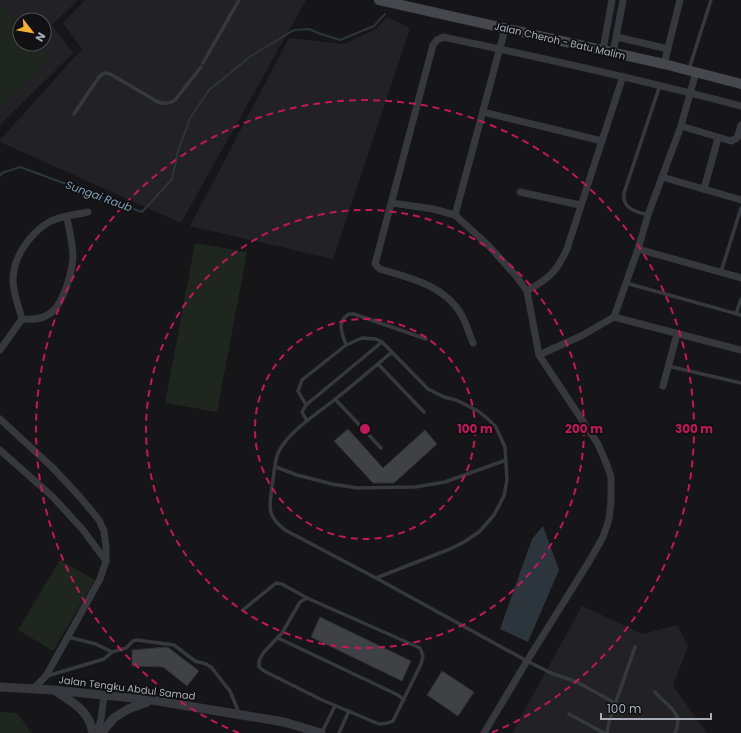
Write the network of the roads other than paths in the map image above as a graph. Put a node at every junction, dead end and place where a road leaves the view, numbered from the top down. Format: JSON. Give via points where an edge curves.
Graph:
{"nodes":[{"id":1,"x":239,"y":0,"type":"edge"},
{"id":2,"x":379,"y":0,"type":"edge"},
{"id":3,"x":612,"y":0,"type":"edge"},
{"id":4,"x":623,"y":0,"type":"edge"},
{"id":5,"x":680,"y":0,"type":"edge"},
{"id":6,"x":711,"y":0,"type":"edge"},
{"id":7,"x":505,"y":29,"type":"junction"},
{"id":8,"x":617,"y":37,"type":"junction"},
{"id":9,"x":500,"y":49,"type":"junction"},
{"id":10,"x":668,"y":49,"type":"junction"},
{"id":11,"x":608,"y":51,"type":"junction"},
{"id":12,"x":664,"y":64,"type":"junction"},
{"id":13,"x":692,"y":71,"type":"junction"},
{"id":14,"x":623,"y":76,"type":"junction"},
{"id":15,"x":741,"y":84,"type":"edge"},
{"id":16,"x":661,"y":85,"type":"junction"},
{"id":17,"x":691,"y":93,"type":"junction"},
{"id":18,"x":741,"y":106,"type":"edge"},
{"id":19,"x":483,"y":112,"type":"junction"},
{"id":20,"x":74,"y":114,"type":"dead end"},
{"id":21,"x":741,"y":125,"type":"edge"},
{"id":22,"x":681,"y":126,"type":"junction"},
{"id":23,"x":718,"y":138,"type":"junction"},
{"id":24,"x":602,"y":141,"type":"junction"},
{"id":25,"x":662,"y":177,"type":"junction"},
{"id":26,"x":704,"y":189,"type":"junction"},
{"id":27,"x":520,"y":192,"type":"dead end"},
{"id":28,"x":741,"y":200,"type":"edge"},
{"id":29,"x":392,"y":203,"type":"junction"},
{"id":30,"x":580,"y":205,"type":"junction"},
{"id":31,"x":741,"y":208,"type":"edge"},
{"id":32,"x":88,"y":212,"type":"dead end"},
{"id":33,"x":455,"y":215,"type":"junction"},
{"id":34,"x":648,"y":215,"type":"junction"},
{"id":35,"x":67,"y":217,"type":"junction"},
{"id":36,"x":638,"y":249,"type":"junction"},
{"id":37,"x":721,"y":272,"type":"junction"},
{"id":38,"x":741,"y":278,"type":"edge"},
{"id":39,"x":626,"y":282,"type":"junction"},
{"id":40,"x":527,"y":291,"type":"junction"},
{"id":41,"x":741,"y":299,"type":"edge"},
{"id":42,"x":736,"y":314,"type":"junction"},
{"id":43,"x":741,"y":315,"type":"edge"},
{"id":44,"x":614,"y":317,"type":"junction"},
{"id":45,"x":22,"y":320,"type":"junction"},
{"id":46,"x":677,"y":334,"type":"junction"},
{"id":47,"x":426,"y":338,"type":"dead end"},
{"id":48,"x":382,"y":342,"type":"junction"},
{"id":49,"x":473,"y":343,"type":"dead end"},
{"id":50,"x":346,"y":345,"type":"junction"},
{"id":51,"x":0,"y":350,"type":"edge"},
{"id":52,"x":741,"y":350,"type":"edge"},
{"id":53,"x":392,"y":352,"type":"junction"},
{"id":54,"x":539,"y":355,"type":"junction"},
{"id":55,"x":378,"y":364,"type":"junction"},
{"id":56,"x":668,"y":366,"type":"junction"},
{"id":57,"x":741,"y":383,"type":"edge"},
{"id":58,"x":663,"y":386,"type":"dead end"},
{"id":59,"x":335,"y":399,"type":"junction"},
{"id":60,"x":306,"y":405,"type":"junction"},
{"id":61,"x":424,"y":412,"type":"dead end"},
{"id":62,"x":0,"y":419,"type":"edge"},
{"id":63,"x":307,"y":421,"type":"junction"},
{"id":64,"x":381,"y":448,"type":"dead end"},
{"id":65,"x":0,"y":450,"type":"edge"},
{"id":66,"x":506,"y":460,"type":"junction"},
{"id":67,"x":276,"y":467,"type":"junction"},
{"id":68,"x":106,"y":561,"type":"junction"},
{"id":69,"x":376,"y":578,"type":"junction"},
{"id":70,"x":307,"y":598,"type":"junction"},
{"id":71,"x":243,"y":610,"type":"dead end"},
{"id":72,"x":68,"y":637,"type":"junction"},
{"id":73,"x":278,"y":638,"type":"junction"},
{"id":74,"x":634,"y":647,"type":"dead end"},
{"id":75,"x":112,"y":652,"type":"junction"},
{"id":76,"x":527,"y":661,"type":"junction"},
{"id":77,"x":46,"y":676,"type":"junction"},
{"id":78,"x":0,"y":687,"type":"edge"},
{"id":79,"x":33,"y":689,"type":"junction"},
{"id":80,"x":54,"y":690,"type":"junction"},
{"id":81,"x":655,"y":692,"type":"dead end"},
{"id":82,"x":104,"y":696,"type":"junction"},
{"id":83,"x":152,"y":700,"type":"junction"},
{"id":84,"x":404,"y":700,"type":"junction"},
{"id":85,"x":615,"y":703,"type":"junction"},
{"id":86,"x":336,"y":706,"type":"junction"},
{"id":87,"x":349,"y":711,"type":"junction"},
{"id":88,"x":240,"y":714,"type":"junction"},
{"id":89,"x":568,"y":714,"type":"dead end"},
{"id":90,"x":93,"y":733,"type":"edge"},
{"id":91,"x":98,"y":733,"type":"edge"},
{"id":92,"x":101,"y":733,"type":"edge"},
{"id":93,"x":321,"y":733,"type":"edge"},
{"id":94,"x":339,"y":733,"type":"edge"},
{"id":95,"x":484,"y":733,"type":"edge"},
{"id":96,"x":604,"y":733,"type":"edge"},
{"id":97,"x":607,"y":733,"type":"edge"},
{"id":98,"x":675,"y":733,"type":"edge"}],
"edges":[{"from":1,"to":20,"type":"lane","via":[[202,65],[175,100],[165,104],[158,102],[108,72],[99,77]]},
{"from":2,"to":7,"type":"main road","name":"Jalan Cheroh - Batu Malim"},
{"from":3,"to":11,"type":"street"},
{"from":4,"to":8,"type":"street"},
{"from":5,"to":10,"type":"street"},
{"from":6,"to":13,"type":"lane"},
{"from":7,"to":9,"type":"street"},
{"from":7,"to":11,"type":"main road","name":"Jalan Cheroh - Batu Malim"},
{"from":8,"to":10,"type":"street"},
{"from":8,"to":11,"type":"street"},
{"from":9,"to":14,"type":"street"},
{"from":9,"to":19,"type":"street"},
{"from":9,"to":29,"type":"street","via":[[443,37],[433,45]]},
{"from":10,"to":12,"type":"street"},
{"from":11,"to":12,"type":"main road","name":"Jalan Cheroh - Batu Malim"},
{"from":12,"to":13,"type":"main road","name":"Jalan Cheroh - Batu Malim"},
{"from":13,"to":15,"type":"main road","name":"Jalan Cheroh - Batu Malim"},
{"from":13,"to":17,"type":"street"},
{"from":14,"to":16,"type":"street"},
{"from":14,"to":24,"type":"street"},
{"from":16,"to":17,"type":"street"},
{"from":16,"to":34,"type":"lane","via":[[623,198],[626,205]]},
{"from":17,"to":18,"type":"street"},
{"from":17,"to":22,"type":"street"},
{"from":19,"to":24,"type":"street"},
{"from":19,"to":33,"type":"street"},
{"from":21,"to":23,"type":"street","via":[[734,140]]},
{"from":22,"to":23,"type":"street"},
{"from":22,"to":25,"type":"street"},
{"from":23,"to":26,"type":"street"},
{"from":24,"to":30,"type":"street"},
{"from":25,"to":26,"type":"street"},
{"from":25,"to":34,"type":"street"},
{"from":26,"to":28,"type":"street"},
{"from":27,"to":30,"type":"street"},
{"from":29,"to":33,"type":"street"},
{"from":29,"to":49,"type":"street","via":[[375,261],[376,267],[424,282],[443,294],[461,314]]},
{"from":30,"to":40,"type":"street","via":[[562,259],[546,280]]},
{"from":31,"to":37,"type":"lane"},
{"from":32,"to":35,"type":"street"},
{"from":33,"to":40,"type":"street","via":[[490,246]]},
{"from":34,"to":36,"type":"street"},
{"from":35,"to":45,"type":"street","via":[[50,222],[35,233],[23,247],[15,264],[13,280]]},
{"from":35,"to":45,"type":"street","via":[[73,256],[71,272],[63,294],[52,312],[42,318]]},
{"from":36,"to":37,"type":"street"},
{"from":36,"to":39,"type":"street"},
{"from":37,"to":38,"type":"street"},
{"from":39,"to":42,"type":"lane"},
{"from":39,"to":44,"type":"street"},
{"from":40,"to":54,"type":"street"},
{"from":41,"to":42,"type":"lane"},
{"from":42,"to":43,"type":"lane"},
{"from":44,"to":46,"type":"street"},
{"from":44,"to":54,"type":"street","via":[[581,336]]},
{"from":45,"to":51,"type":"street"},
{"from":46,"to":52,"type":"street"},
{"from":46,"to":56,"type":"street"},
{"from":47,"to":50,"type":"lane","via":[[349,314],[340,324]]},
{"from":48,"to":50,"type":"lane","via":[[362,338]]},
{"from":48,"to":53,"type":"lane"},
{"from":48,"to":60,"type":"lane"},
{"from":50,"to":60,"type":"lane","via":[[302,380],[298,391]]},
{"from":53,"to":55,"type":"lane"},
{"from":53,"to":66,"type":"lane","via":[[428,389],[456,400],[488,418],[496,427],[505,447]]},
{"from":54,"to":76,"type":"street","via":[[598,444],[612,486],[609,519],[603,537]]},
{"from":55,"to":59,"type":"lane"},
{"from":55,"to":61,"type":"lane"},
{"from":56,"to":57,"type":"lane"},
{"from":56,"to":58,"type":"street"},
{"from":59,"to":63,"type":"lane"},
{"from":59,"to":64,"type":"lane"},
{"from":60,"to":63,"type":"lane","via":[[302,412]]},
{"from":62,"to":68,"type":"street","via":[[52,467],[99,520],[104,531]]},
{"from":63,"to":67,"type":"lane","via":[[284,443],[278,454]]},
{"from":65,"to":68,"type":"street","via":[[53,497],[83,530]]},
{"from":66,"to":67,"type":"lane","via":[[445,482],[415,487],[357,488],[297,475]]},
{"from":66,"to":69,"type":"lane","via":[[507,480],[504,496],[494,515],[479,532],[464,542]]},
{"from":67,"to":69,"type":"lane","via":[[271,497],[273,519],[285,530]]},
{"from":68,"to":72,"type":"street","via":[[100,579]]},
{"from":69,"to":76,"type":"lane"},
{"from":70,"to":71,"type":"lane","via":[[276,583]]},
{"from":70,"to":73,"type":"lane","via":[[300,602]]},
{"from":70,"to":84,"type":"lane","via":[[420,648],[424,656]]},
{"from":72,"to":75,"type":"lane","via":[[96,644]]},
{"from":72,"to":77,"type":"street"},
{"from":73,"to":84,"type":"lane"},
{"from":73,"to":86,"type":"lane","via":[[263,653],[258,661],[259,667]]},
{"from":74,"to":85,"type":"lane"},
{"from":75,"to":77,"type":"lane","via":[[104,659]]},
{"from":75,"to":88,"type":"lane","via":[[126,648],[137,640],[177,647],[211,668],[230,691]]},
{"from":76,"to":85,"type":"lane","via":[[577,682]]},
{"from":76,"to":95,"type":"street"},
{"from":77,"to":79,"type":"street"},
{"from":78,"to":79,"type":"street","name":"Jalan Tengku Abdul Samad"},
{"from":79,"to":80,"type":"street","name":"Jalan Tengku Abdul Samad"},
{"from":80,"to":82,"type":"street","name":"Jalan Tengku Abdul Samad"},
{"from":80,"to":90,"type":"street","via":[[84,712],[92,724]]},
{"from":81,"to":98,"type":"lane","via":[[677,716]]},
{"from":82,"to":83,"type":"street","name":"Jalan Tengku Abdul Samad"},
{"from":82,"to":91,"type":"street"},
{"from":83,"to":88,"type":"street","name":"Jalan Tengku Abdul Samad"},
{"from":83,"to":92,"type":"street","via":[[128,709],[114,718]]},
{"from":84,"to":87,"type":"lane","via":[[393,721],[388,723],[379,724]]},
{"from":85,"to":97,"type":"lane"},
{"from":86,"to":87,"type":"lane"},
{"from":86,"to":93,"type":"lane"},
{"from":87,"to":94,"type":"lane"},
{"from":88,"to":93,"type":"street","name":"Jalan Tengku Abdul Samad","via":[[284,722]]},
{"from":89,"to":96,"type":"lane"}]}
